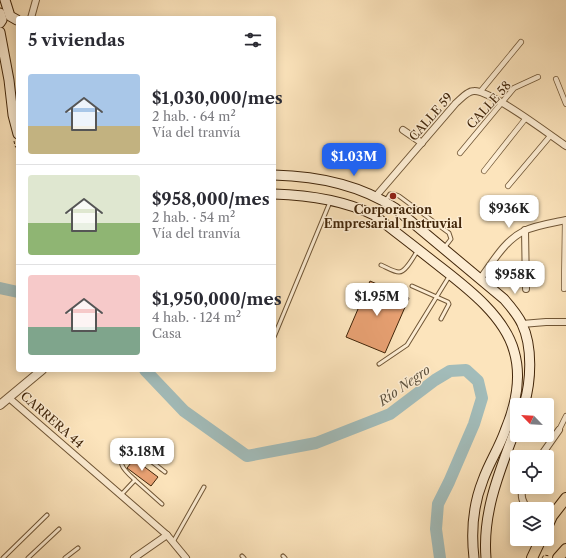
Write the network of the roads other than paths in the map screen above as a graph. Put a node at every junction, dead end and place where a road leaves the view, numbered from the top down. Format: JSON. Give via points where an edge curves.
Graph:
{"nodes":[{"id":1,"x":5,"y":0,"type":"edge"},
{"id":2,"x":11,"y":0,"type":"edge"},
{"id":3,"x":36,"y":0,"type":"edge"},
{"id":4,"x":0,"y":13,"type":"edge"},
{"id":5,"x":16,"y":16,"type":"edge"},
{"id":6,"x":32,"y":16,"type":"edge"},
{"id":7,"x":16,"y":20,"type":"edge"},
{"id":8,"x":0,"y":23,"type":"edge"},
{"id":9,"x":0,"y":32,"type":"edge"},
{"id":10,"x":522,"y":42,"type":"dead end"},
{"id":11,"x":538,"y":77,"type":"dead end"},
{"id":12,"x":556,"y":79,"type":"dead end"},
{"id":13,"x":480,"y":92,"type":"junction"},
{"id":14,"x":502,"y":102,"type":"junction"},
{"id":15,"x":566,"y":104,"type":"edge"},
{"id":16,"x":526,"y":118,"type":"junction"},
{"id":17,"x":16,"y":126,"type":"edge"},
{"id":18,"x":403,"y":130,"type":"dead end"},
{"id":19,"x":551,"y":136,"type":"junction"},
{"id":20,"x":422,"y":143,"type":"junction"},
{"id":21,"x":566,"y":146,"type":"edge"},
{"id":22,"x":460,"y":153,"type":"dead end"},
{"id":23,"x":484,"y":171,"type":"dead end"},
{"id":24,"x":276,"y":175,"type":"edge"},
{"id":25,"x":508,"y":186,"type":"dead end"},
{"id":26,"x":276,"y":194,"type":"edge"},
{"id":27,"x":380,"y":199,"type":"junction"},
{"id":28,"x":331,"y":200,"type":"junction"},
{"id":29,"x":566,"y":220,"type":"edge"},
{"id":30,"x":525,"y":230,"type":"junction"},
{"id":31,"x":418,"y":249,"type":"junction"},
{"id":32,"x":444,"y":249,"type":"junction"},
{"id":33,"x":381,"y":264,"type":"dead end"},
{"id":34,"x":450,"y":274,"type":"junction"},
{"id":35,"x":480,"y":279,"type":"junction"},
{"id":36,"x":412,"y":286,"type":"dead end"},
{"id":37,"x":526,"y":289,"type":"dead end"},
{"id":38,"x":564,"y":289,"type":"dead end"},
{"id":39,"x":437,"y":297,"type":"junction"},
{"id":40,"x":441,"y":319,"type":"dead end"},
{"id":41,"x":566,"y":322,"type":"edge"},
{"id":42,"x":522,"y":324,"type":"junction"},
{"id":43,"x":276,"y":331,"type":"edge"},
{"id":44,"x":379,"y":364,"type":"dead end"},
{"id":45,"x":40,"y":372,"type":"edge"},
{"id":46,"x":9,"y":398,"type":"junction"},
{"id":47,"x":526,"y":398,"type":"edge"},
{"id":48,"x":0,"y":405,"type":"edge"},
{"id":49,"x":566,"y":416,"type":"edge"},
{"id":50,"x":559,"y":430,"type":"joint"},
{"id":51,"x":511,"y":442,"type":"edge"},
{"id":52,"x":545,"y":450,"type":"edge"},
{"id":53,"x":164,"y":472,"type":"dead end"},
{"id":54,"x":135,"y":480,"type":"junction"},
{"id":55,"x":204,"y":487,"type":"dead end"},
{"id":56,"x":121,"y":495,"type":"junction"},
{"id":57,"x":566,"y":498,"type":"edge"},
{"id":58,"x":162,"y":504,"type":"dead end"},
{"id":59,"x":554,"y":512,"type":"edge"},
{"id":60,"x":47,"y":514,"type":"dead end"},
{"id":61,"x":59,"y":529,"type":"dead end"},
{"id":62,"x":167,"y":535,"type":"junction"},
{"id":63,"x":173,"y":542,"type":"junction"},
{"id":64,"x":538,"y":546,"type":"edge"},
{"id":65,"x":78,"y":548,"type":"dead end"},
{"id":66,"x":566,"y":549,"type":"edge"},
{"id":67,"x":3,"y":558,"type":"edge"},
{"id":68,"x":28,"y":558,"type":"edge"},
{"id":69,"x":65,"y":558,"type":"edge"},
{"id":70,"x":134,"y":558,"type":"edge"},
{"id":71,"x":186,"y":558,"type":"edge"},
{"id":72,"x":474,"y":558,"type":"edge"},
{"id":73,"x":486,"y":558,"type":"edge"},
{"id":74,"x":532,"y":558,"type":"edge"},
{"id":75,"x":555,"y":558,"type":"edge"}],
"edges":[{"from":1,"to":7,"type":"main road","via":[[10,16]]},
{"from":2,"to":5,"type":"main road"},
{"from":3,"to":6,"type":"street"},
{"from":4,"to":8,"type":"main road"},
{"from":9,"to":17,"type":"main road"},
{"from":10,"to":13,"type":"street"},
{"from":11,"to":14,"type":"street","name":"CALLE 58","via":[[514,88]]},
{"from":12,"to":15,"type":"street"},
{"from":13,"to":14,"type":"street"},
{"from":13,"to":20,"type":"street","name":"CALLE 59","via":[[473,91],[465,95]]},
{"from":14,"to":16,"type":"street"},
{"from":14,"to":22,"type":"street","name":"CALLE 58"},
{"from":16,"to":19,"type":"street"},
{"from":16,"to":23,"type":"street"},
{"from":18,"to":20,"type":"street"},
{"from":19,"to":21,"type":"street"},
{"from":19,"to":25,"type":"street"},
{"from":20,"to":27,"type":"street","name":"CALLE 59"},
{"from":24,"to":27,"type":"main road","via":[[327,181]]},
{"from":26,"to":28,"type":"main road","via":[[296,194]]},
{"from":27,"to":32,"type":"main road","via":[[395,208]]},
{"from":27,"to":32,"type":"lane","via":[[390,194],[399,196],[449,233],[451,239]]},
{"from":28,"to":31,"type":"main road","via":[[374,215]]},
{"from":28,"to":43,"type":"lane"},
{"from":29,"to":30,"type":"street"},
{"from":29,"to":38,"type":"street"},
{"from":30,"to":35,"type":"street","via":[[507,242]]},
{"from":30,"to":37,"type":"street"},
{"from":31,"to":33,"type":"lane","via":[[405,270],[401,272]]},
{"from":31,"to":34,"type":"main road"},
{"from":32,"to":35,"type":"main road"},
{"from":34,"to":39,"type":"lane"},
{"from":34,"to":72,"type":"main road","via":[[487,308],[505,332],[514,351],[518,378],[513,408],[482,481],[476,504],[472,542]]},
{"from":35,"to":42,"type":"main road","via":[[507,303]]},
{"from":36,"to":39,"type":"lane"},
{"from":39,"to":40,"type":"lane","via":[[449,304]]},
{"from":39,"to":44,"type":"lane","via":[[407,345]]},
{"from":41,"to":42,"type":"street"},
{"from":42,"to":47,"type":"main road","via":[[527,341],[530,372]]},
{"from":45,"to":46,"type":"street"},
{"from":46,"to":48,"type":"street"},
{"from":46,"to":56,"type":"street","name":"CARRERA 44"},
{"from":49,"to":50,"type":"street"},
{"from":50,"to":52,"type":"street"},
{"from":51,"to":73,"type":"main road","via":[[490,504],[485,544]]},
{"from":53,"to":54,"type":"lane","via":[[131,450],[121,464]]},
{"from":54,"to":56,"type":"lane"},
{"from":54,"to":58,"type":"lane"},
{"from":55,"to":63,"type":"lane"},
{"from":56,"to":62,"type":"street","name":"CARRERA 44"},
{"from":57,"to":59,"type":"main road"},
{"from":60,"to":67,"type":"lane"},
{"from":61,"to":68,"type":"lane"},
{"from":62,"to":63,"type":"street","name":"CARRERA 44"},
{"from":62,"to":70,"type":"street"},
{"from":63,"to":71,"type":"street","name":"CARRERA 44"},
{"from":64,"to":74,"type":"main road"},
{"from":65,"to":69,"type":"lane"},
{"from":66,"to":75,"type":"main road"}]}
